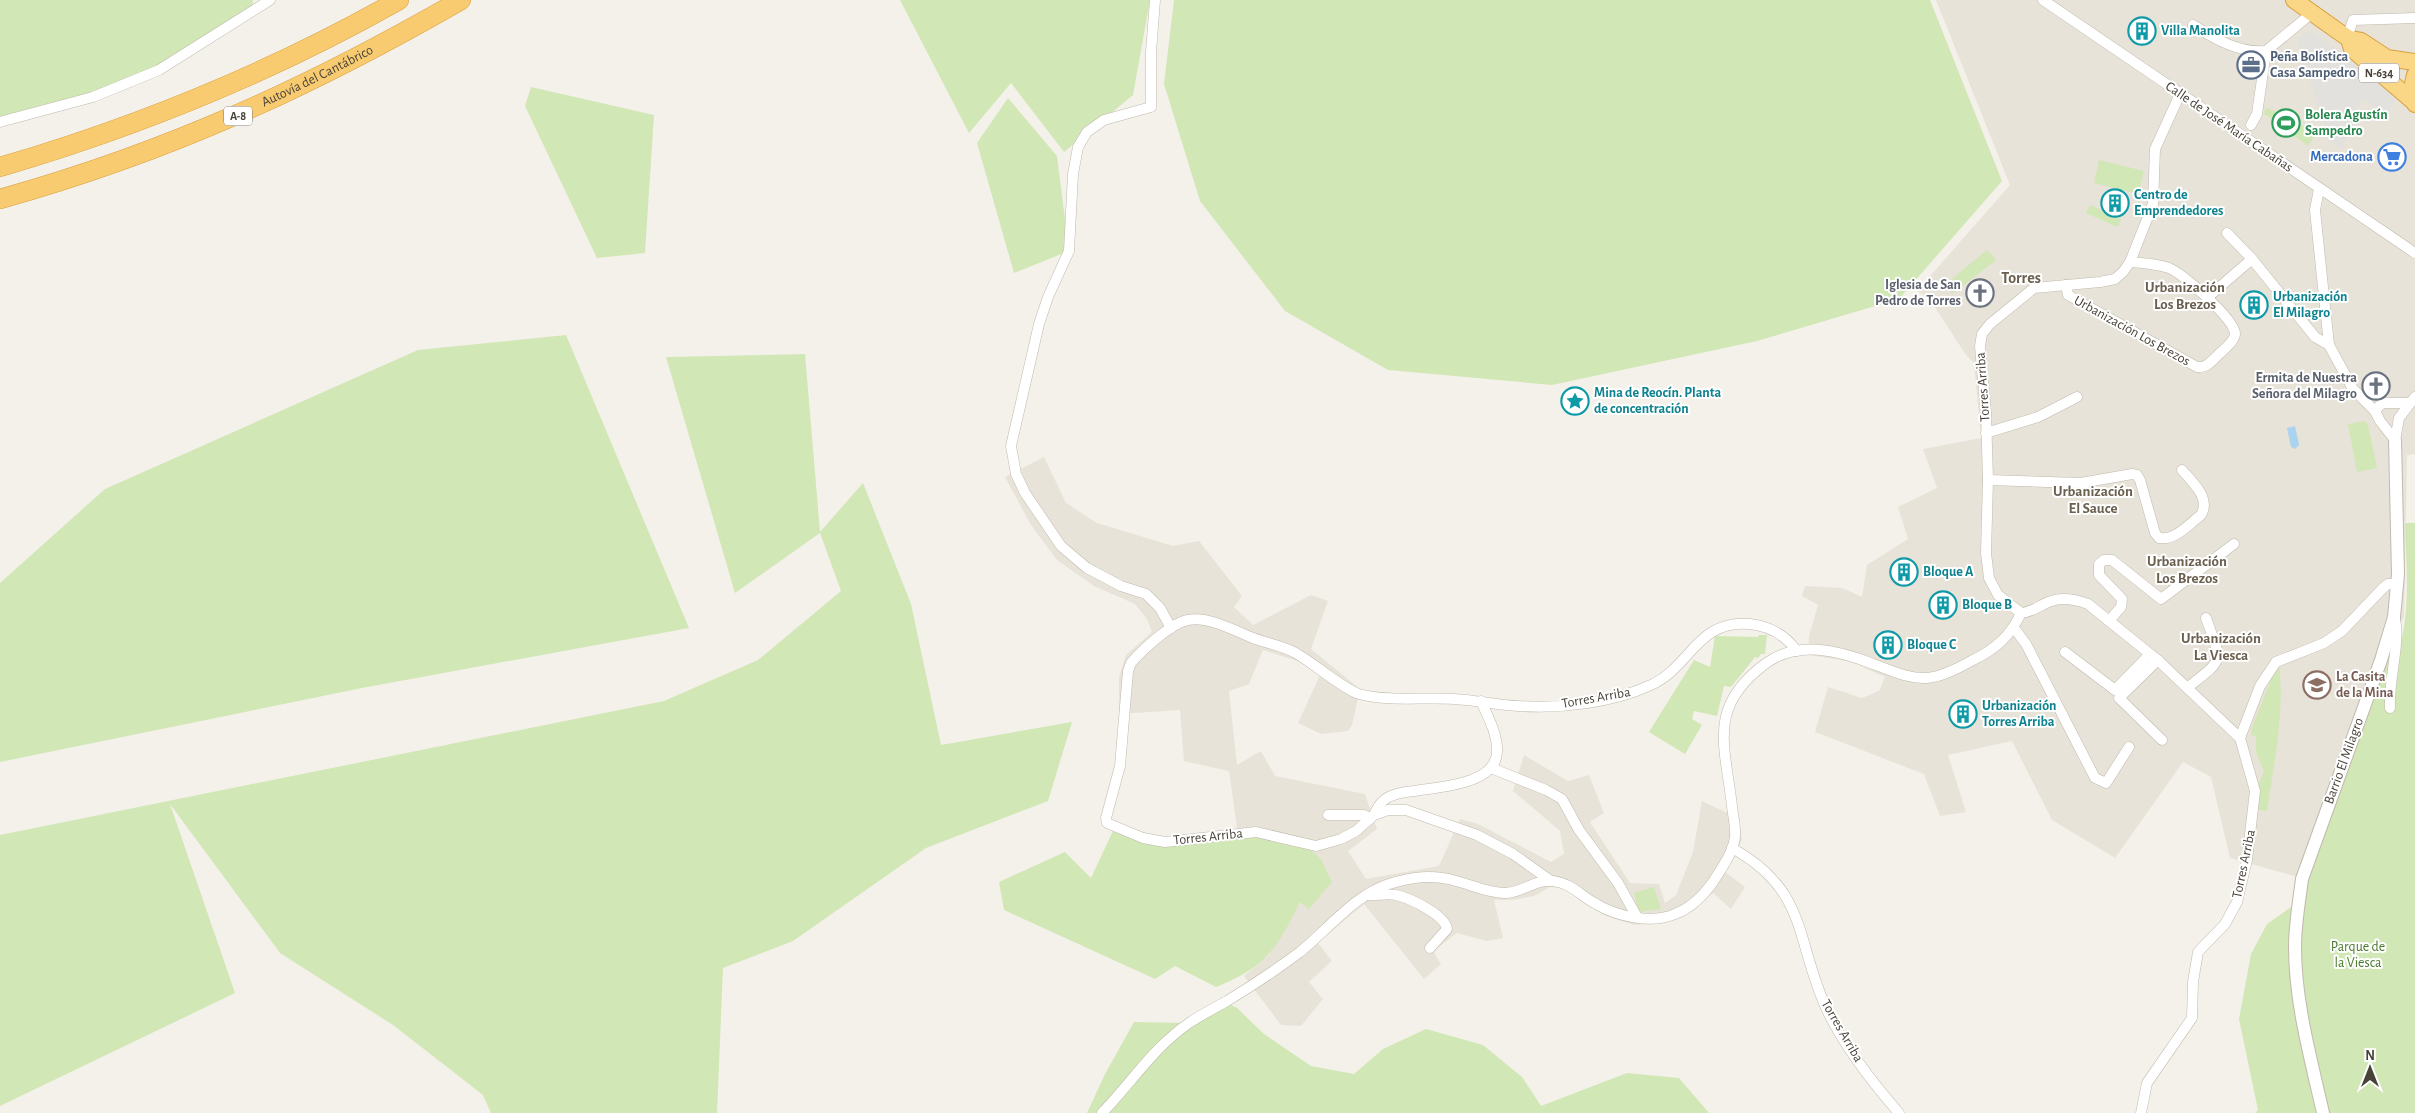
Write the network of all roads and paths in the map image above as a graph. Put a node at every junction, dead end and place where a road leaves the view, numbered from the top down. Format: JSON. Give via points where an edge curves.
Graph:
{"nodes":[{"id":1,"x":270,"y":0,"type":"edge"},
{"id":2,"x":399,"y":0,"type":"edge"},
{"id":3,"x":461,"y":0,"type":"edge"},
{"id":4,"x":1155,"y":0,"type":"edge"},
{"id":5,"x":2043,"y":0,"type":"edge"},
{"id":6,"x":2294,"y":0,"type":"edge"},
{"id":7,"x":2312,"y":13,"type":"junction"},
{"id":8,"x":2415,"y":18,"type":"edge"},
{"id":9,"x":2193,"y":25,"type":"dead end"},
{"id":10,"x":2348,"y":38,"type":"junction"},
{"id":11,"x":2266,"y":51,"type":"junction"},
{"id":12,"x":2415,"y":62,"type":"edge"},
{"id":13,"x":2415,"y":75,"type":"edge"},
{"id":14,"x":2180,"y":94,"type":"junction"},
{"id":15,"x":2415,"y":103,"type":"edge"},
{"id":16,"x":0,"y":122,"type":"edge"},
{"id":17,"x":2251,"y":125,"type":"dead end"},
{"id":18,"x":0,"y":167,"type":"edge"},
{"id":19,"x":2319,"y":189,"type":"junction"},
{"id":20,"x":0,"y":199,"type":"edge"},
{"id":21,"x":2227,"y":232,"type":"dead end"},
{"id":22,"x":2415,"y":253,"type":"edge"},
{"id":23,"x":2252,"y":259,"type":"junction"},
{"id":24,"x":2130,"y":262,"type":"junction"},
{"id":25,"x":2066,"y":285,"type":"junction"},
{"id":26,"x":2208,"y":297,"type":"junction"},
{"id":27,"x":2329,"y":345,"type":"junction"},
{"id":28,"x":2077,"y":397,"type":"dead end"},
{"id":29,"x":2412,"y":400,"type":"edge"},
{"id":30,"x":2375,"y":411,"type":"junction"},
{"id":31,"x":1986,"y":433,"type":"junction"},
{"id":32,"x":2395,"y":440,"type":"junction"},
{"id":33,"x":2182,"y":470,"type":"dead end"},
{"id":34,"x":1988,"y":480,"type":"junction"},
{"id":35,"x":2234,"y":544,"type":"dead end"},
{"id":36,"x":2398,"y":584,"type":"junction"},
{"id":37,"x":2021,"y":613,"type":"junction"},
{"id":38,"x":2206,"y":618,"type":"dead end"},
{"id":39,"x":2394,"y":618,"type":"junction"},
{"id":40,"x":2109,"y":621,"type":"junction"},
{"id":41,"x":1171,"y":628,"type":"junction"},
{"id":42,"x":2014,"y":628,"type":"junction"},
{"id":43,"x":1797,"y":651,"type":"junction"},
{"id":44,"x":2065,"y":652,"type":"dead end"},
{"id":45,"x":2154,"y":657,"type":"junction"},
{"id":46,"x":2187,"y":688,"type":"junction"},
{"id":47,"x":1481,"y":701,"type":"junction"},
{"id":48,"x":2390,"y":708,"type":"dead end"},
{"id":49,"x":2240,"y":738,"type":"junction"},
{"id":50,"x":2162,"y":740,"type":"dead end"},
{"id":51,"x":2130,"y":747,"type":"dead end"},
{"id":52,"x":1491,"y":768,"type":"junction"},
{"id":53,"x":1328,"y":816,"type":"dead end"},
{"id":54,"x":1372,"y":817,"type":"junction"},
{"id":55,"x":1732,"y":848,"type":"junction"},
{"id":56,"x":1551,"y":881,"type":"junction"},
{"id":57,"x":1365,"y":894,"type":"junction"},
{"id":58,"x":1637,"y":917,"type":"junction"},
{"id":59,"x":1430,"y":948,"type":"dead end"},
{"id":60,"x":1102,"y":1113,"type":"edge"},
{"id":61,"x":1899,"y":1113,"type":"edge"},
{"id":62,"x":2141,"y":1113,"type":"edge"},
{"id":63,"x":2322,"y":1113,"type":"edge"}],
"edges":[{"from":1,"to":16,"type":"street","via":[[159,70],[93,97]]},
{"from":2,"to":18,"type":"highway","number":"A-8","via":[[301,52],[190,102],[114,132]]},
{"from":3,"to":20,"type":"highway","name":"Autovía del Cantábrico","number":"A-8","via":[[328,74],[248,111],[126,160]]},
{"from":4,"to":41,"type":"street","via":[[1151,52],[1152,107],[1104,120],[1087,132],[1078,147],[1073,174],[1069,250],[1039,324],[1011,446],[1016,474],[1061,546],[1087,568],[1121,586],[1146,594],[1160,608]]},
{"from":5,"to":14,"type":"street","name":"Calle de José María Cabañas"},
{"from":6,"to":7,"type":"highway","number":"N-634"},
{"from":7,"to":10,"type":"highway","number":"N-634"},
{"from":7,"to":11,"type":"street"},
{"from":8,"to":10,"type":"street","via":[[2353,20]]},
{"from":9,"to":11,"type":"street","via":[[2224,44]]},
{"from":10,"to":12,"type":"highway","number":"N-634","via":[[2361,41],[2387,58]]},
{"from":10,"to":15,"type":"highway","number":"N-634","via":[[2352,49]]},
{"from":11,"to":17,"type":"street","name":"Calle de José María Cabañas","via":[[2257,114]]},
{"from":13,"to":15,"type":"highway","number":"N-634","via":[[2412,88]]},
{"from":14,"to":19,"type":"street","name":"Calle de José María Cabañas"},
{"from":14,"to":24,"type":"street","name":"Torres Arriba","via":[[2155,149],[2153,204]]},
{"from":19,"to":22,"type":"street","name":"Calle de José María Cabañas"},
{"from":19,"to":27,"type":"street","via":[[2315,210]]},
{"from":21,"to":23,"type":"street"},
{"from":23,"to":26,"type":"street"},
{"from":23,"to":27,"type":"street","via":[[2317,340]]},
{"from":24,"to":25,"type":"street","name":"Torres Arriba","via":[[2114,279]]},
{"from":24,"to":26,"type":"street","name":"Urbanización Los Brezos","via":[[2168,268]]},
{"from":25,"to":26,"type":"street","name":"Urbanización Los Brezos","via":[[2068,295],[2199,368],[2209,364],[2235,336],[2232,326]]},
{"from":25,"to":31,"type":"street","name":"Torres Arriba","via":[[2034,288],[1982,334]]},
{"from":27,"to":30,"type":"street","via":[[2353,390]]},
{"from":28,"to":31,"type":"street","name":"Torres Arriba","via":[[2038,417]]},
{"from":29,"to":30,"type":"street","name":"Barrio El Milagro","via":[[2382,403]]},
{"from":29,"to":32,"type":"street","name":"Barrio El Milagro","via":[[2399,418]]},
{"from":30,"to":32,"type":"street"},
{"from":31,"to":34,"type":"street","name":"Torres Arriba"},
{"from":32,"to":36,"type":"street","name":"Barrio El Milagro"},
{"from":33,"to":34,"type":"street","via":[[2204,500],[2204,510],[2173,537],[2164,539],[2155,533],[2137,475],[2081,484]]},
{"from":34,"to":37,"type":"street","name":"Torres Arriba","via":[[1986,552],[1989,578],[1998,595]]},
{"from":35,"to":40,"type":"street","via":[[2161,599],[2112,560],[2104,560],[2100,564],[2099,575],[2122,600]]},
{"from":36,"to":39,"type":"street","name":"Barrio El Milagro"},
{"from":36,"to":49,"type":"street","via":[[2388,584],[2342,631],[2324,643],[2276,662],[2266,675]]},
{"from":37,"to":40,"type":"street","via":[[2032,612],[2052,601],[2074,600],[2088,604]]},
{"from":37,"to":42,"type":"street","name":"Torres Arriba"},
{"from":38,"to":46,"type":"street","via":[[2218,661]]},
{"from":39,"to":48,"type":"street","via":[[2397,633],[2390,681]]},
{"from":39,"to":63,"type":"street","name":"Barrio El Milagro","via":[[2302,879],[2295,948],[2297,980],[2302,1022]]},
{"from":40,"to":45,"type":"street"},
{"from":41,"to":47,"type":"street","name":"Torres Arriba","via":[[1189,619],[1210,622],[1297,653],[1358,694],[1404,700],[1453,698]]},
{"from":41,"to":54,"type":"street","name":"Torres Arriba","via":[[1137,656],[1128,671],[1120,766],[1107,823],[1143,838],[1166,842],[1256,832],[1316,846],[1341,839]]},
{"from":42,"to":43,"type":"street","name":"Torres Arriba","via":[[1986,653],[1935,677],[1899,674],[1841,652]]},
{"from":42,"to":51,"type":"street","via":[[2026,644],[2096,778],[2106,783]]},
{"from":43,"to":47,"type":"street","name":"Torres Arriba","via":[[1789,640],[1763,626],[1738,623],[1718,627],[1654,684],[1632,693],[1573,704],[1518,706]]},
{"from":43,"to":55,"type":"street","name":"Torres Arriba","via":[[1768,662],[1753,674],[1739,687],[1728,707],[1722,736],[1734,826]]},
{"from":44,"to":45,"type":"street","via":[[2115,690]]},
{"from":45,"to":46,"type":"street"},
{"from":45,"to":50,"type":"street","via":[[2119,698]]},
{"from":46,"to":49,"type":"street"},
{"from":47,"to":52,"type":"street","via":[[1498,751]]},
{"from":49,"to":62,"type":"street","name":"Torres Arriba","via":[[2255,792],[2252,831],[2237,902],[2228,919],[2198,952],[2193,974],[2192,1018],[2147,1084]]},
{"from":52,"to":54,"type":"street","name":"Torres Arriba","via":[[1462,783],[1402,792],[1382,801]]},
{"from":52,"to":58,"type":"street","via":[[1562,799]]},
{"from":53,"to":54,"type":"street","name":"Torres Arriba"},
{"from":54,"to":56,"type":"street","name":"Torres Arriba","via":[[1388,810],[1406,810],[1446,823],[1513,854]]},
{"from":55,"to":58,"type":"street","name":"Torres Arriba","via":[[1713,881],[1695,903],[1666,917]]},
{"from":55,"to":61,"type":"street","name":"Torres Arriba","via":[[1764,869],[1781,889],[1800,927],[1828,1012],[1855,1058]]},
{"from":56,"to":57,"type":"street","via":[[1503,893],[1454,880],[1417,876]]},
{"from":56,"to":58,"type":"street","name":"Torres Arriba","via":[[1571,886],[1603,907]]},
{"from":57,"to":59,"type":"street","via":[[1397,895],[1438,914],[1447,929]]},
{"from":57,"to":60,"type":"street","via":[[1318,938],[1292,957],[1188,1023],[1145,1062]]}]}
